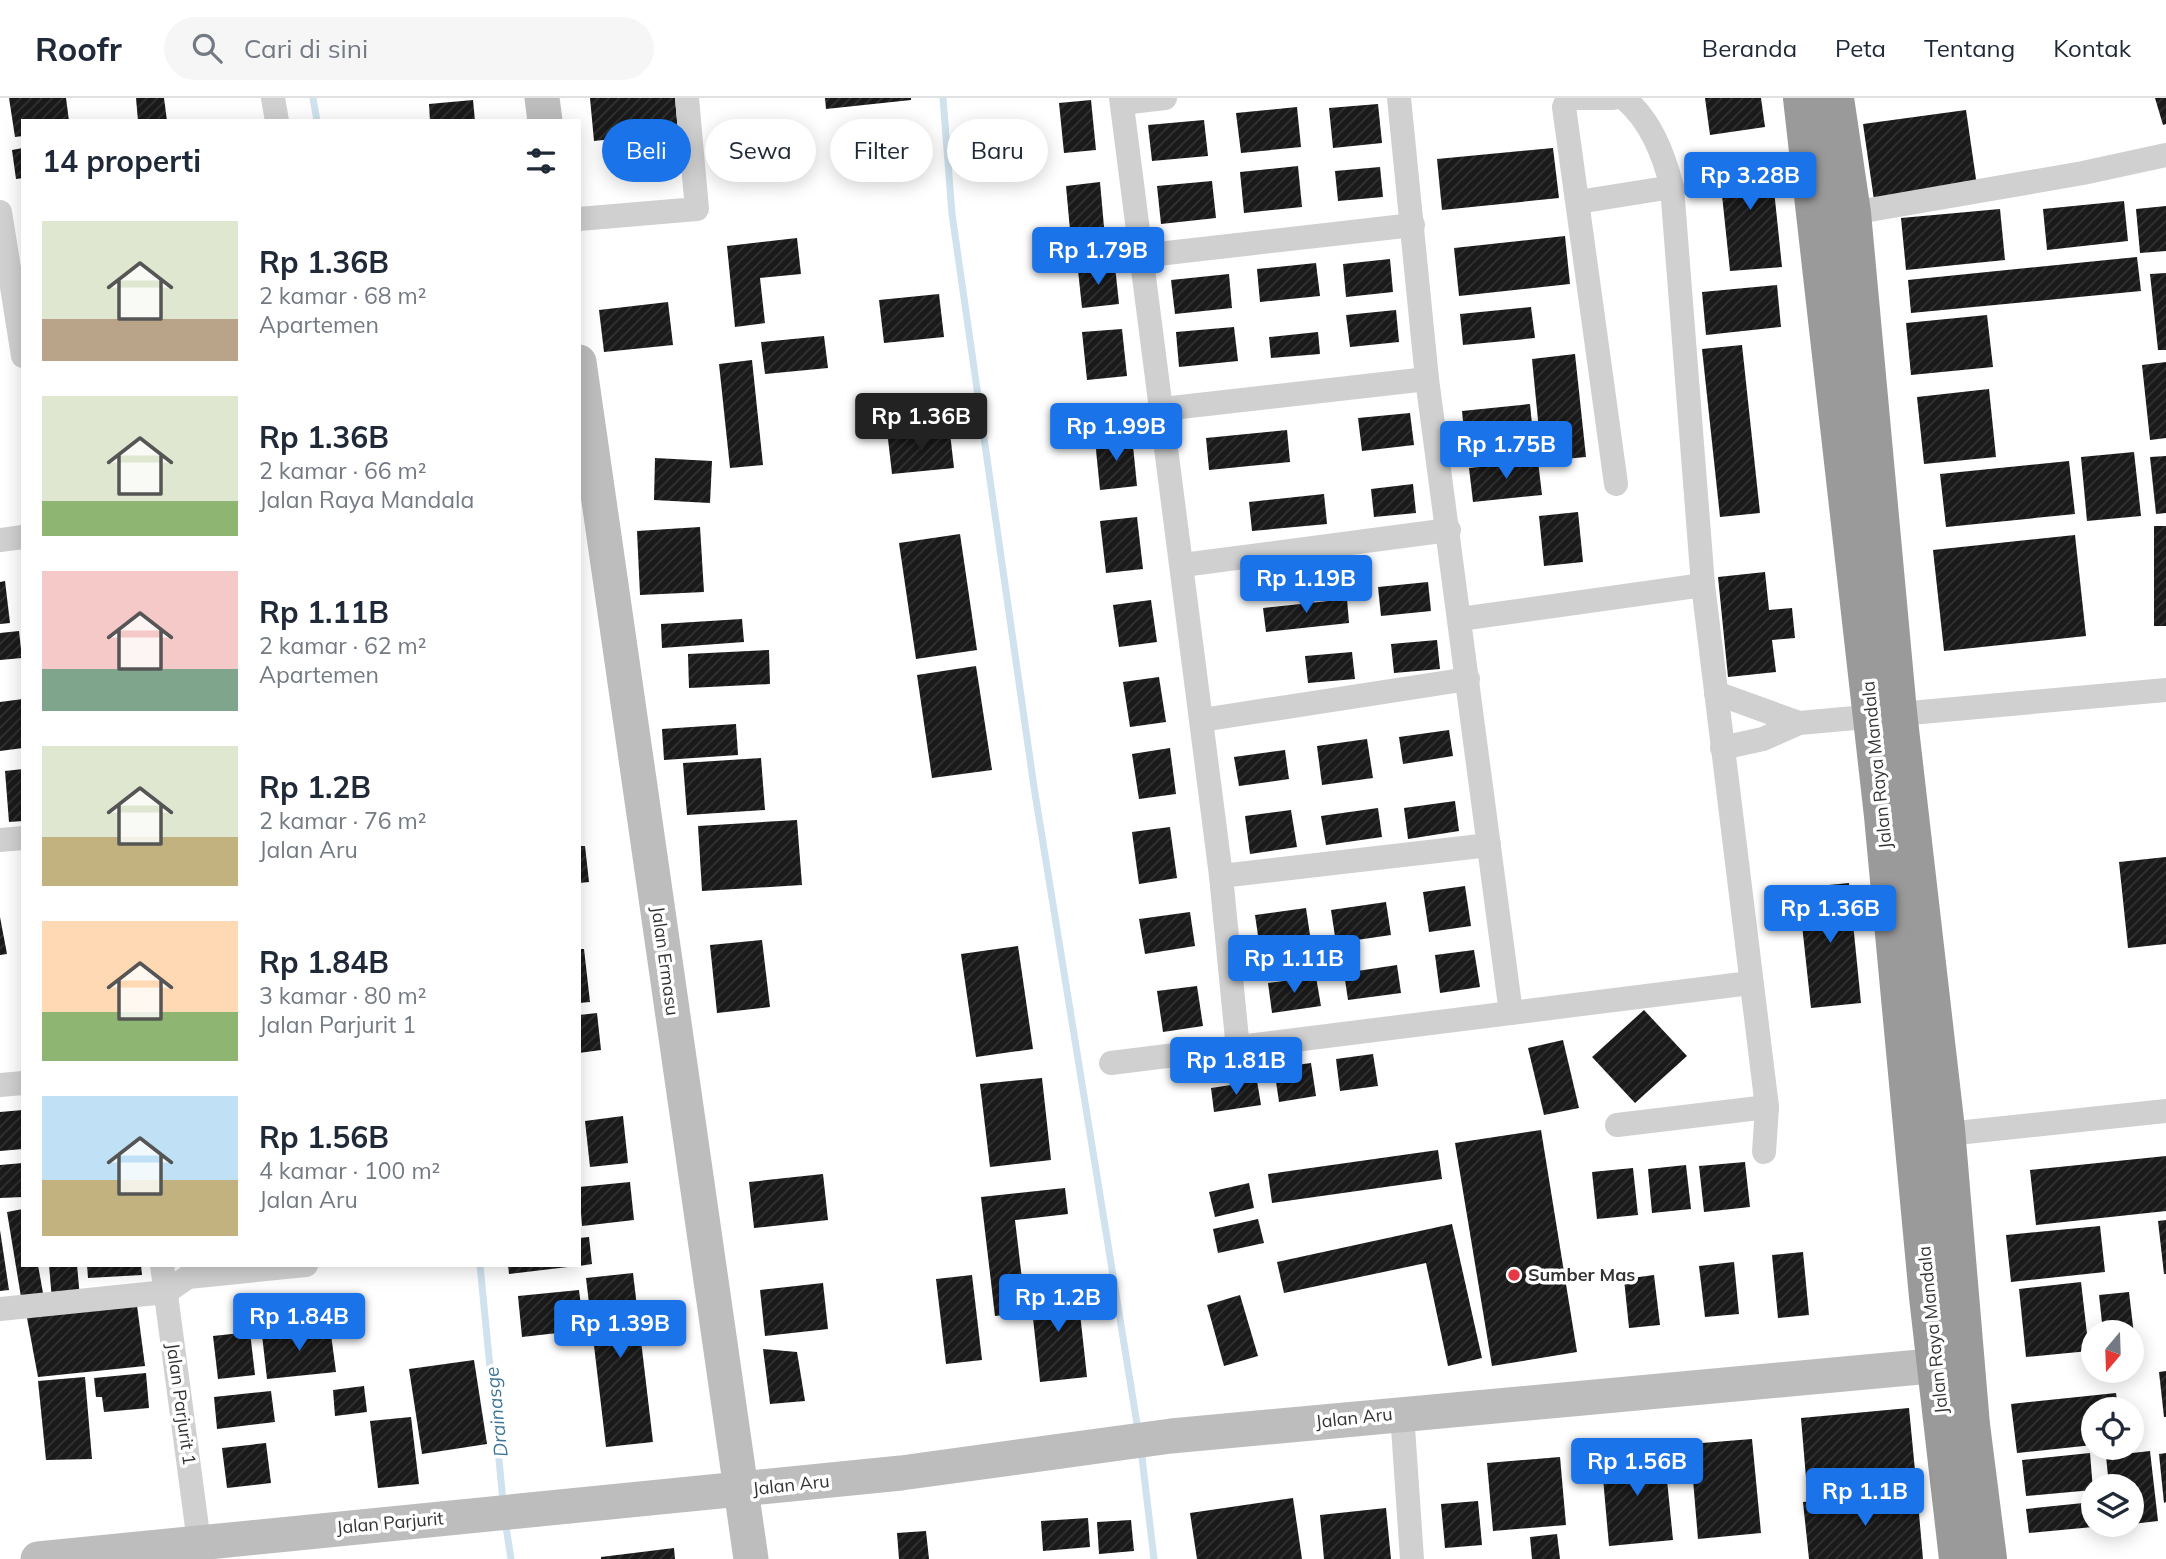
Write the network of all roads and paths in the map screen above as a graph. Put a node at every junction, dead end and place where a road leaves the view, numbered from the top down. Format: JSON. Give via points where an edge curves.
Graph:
{"nodes":[{"id":1,"x":273,"y":98,"type":"edge"},
{"id":2,"x":542,"y":98,"type":"edge"},
{"id":3,"x":687,"y":98,"type":"edge"},
{"id":4,"x":1165,"y":98,"type":"edge"},
{"id":5,"x":1399,"y":98,"type":"edge"},
{"id":6,"x":1613,"y":98,"type":"edge"},
{"id":7,"x":1624,"y":98,"type":"edge"},
{"id":8,"x":1802,"y":98,"type":"edge"},
{"id":9,"x":1835,"y":98,"type":"edge"},
{"id":10,"x":1122,"y":101,"type":"edge"},
{"id":11,"x":277,"y":119,"type":"edge"},
{"id":12,"x":545,"y":119,"type":"edge"},
{"id":13,"x":2166,"y":155,"type":"edge"},
{"id":14,"x":1672,"y":187,"type":"junction"},
{"id":15,"x":1578,"y":202,"type":"junction"},
{"id":16,"x":0,"y":212,"type":"edge"},
{"id":17,"x":1852,"y":213,"type":"junction"},
{"id":18,"x":581,"y":219,"type":"edge"},
{"id":19,"x":1413,"y":225,"type":"junction"},
{"id":20,"x":1140,"y":256,"type":"junction"},
{"id":21,"x":12,"y":305,"type":"edge"},
{"id":22,"x":21,"y":347,"type":"edge"},
{"id":23,"x":581,"y":376,"type":"edge"},
{"id":24,"x":1427,"y":379,"type":"junction"},
{"id":25,"x":1850,"y":380,"type":"junction"},
{"id":26,"x":1163,"y":409,"type":"junction"},
{"id":27,"x":1616,"y":484,"type":"dead end"},
{"id":28,"x":1449,"y":530,"type":"junction"},
{"id":29,"x":21,"y":537,"type":"edge"},
{"id":30,"x":0,"y":540,"type":"edge"},
{"id":31,"x":1183,"y":565,"type":"junction"},
{"id":32,"x":1703,"y":585,"type":"junction"},
{"id":33,"x":1460,"y":619,"type":"junction"},
{"id":34,"x":1468,"y":678,"type":"junction"},
{"id":35,"x":2166,"y":690,"type":"edge"},
{"id":36,"x":1716,"y":693,"type":"junction"},
{"id":37,"x":1885,"y":714,"type":"junction"},
{"id":38,"x":1202,"y":720,"type":"junction"},
{"id":39,"x":1799,"y":723,"type":"junction"},
{"id":40,"x":1722,"y":748,"type":"junction"},
{"id":41,"x":21,"y":838,"type":"edge"},
{"id":42,"x":0,"y":840,"type":"edge"},
{"id":43,"x":1489,"y":845,"type":"junction"},
{"id":44,"x":1221,"y":876,"type":"junction"},
{"id":45,"x":1750,"y":983,"type":"junction"},
{"id":46,"x":1511,"y":1013,"type":"junction"},
{"id":47,"x":1238,"y":1049,"type":"junction"},
{"id":48,"x":1111,"y":1063,"type":"dead end"},
{"id":49,"x":21,"y":1083,"type":"edge"},
{"id":50,"x":0,"y":1085,"type":"edge"},
{"id":51,"x":1767,"y":1107,"type":"junction"},
{"id":52,"x":2166,"y":1111,"type":"edge"},
{"id":53,"x":1617,"y":1125,"type":"dead end"},
{"id":54,"x":1947,"y":1134,"type":"junction"},
{"id":55,"x":1764,"y":1152,"type":"dead end"},
{"id":56,"x":162,"y":1267,"type":"edge"},
{"id":57,"x":286,"y":1267,"type":"edge"},
{"id":58,"x":166,"y":1292,"type":"junction"},
{"id":59,"x":0,"y":1309,"type":"edge"},
{"id":60,"x":1951,"y":1364,"type":"junction"},
{"id":61,"x":1402,"y":1413,"type":"junction"},
{"id":62,"x":742,"y":1490,"type":"junction"},
{"id":63,"x":199,"y":1542,"type":"junction"},
{"id":64,"x":38,"y":1559,"type":"edge"},
{"id":65,"x":751,"y":1559,"type":"edge"},
{"id":66,"x":1412,"y":1559,"type":"edge"},
{"id":67,"x":1958,"y":1559,"type":"edge"},
{"id":68,"x":1988,"y":1559,"type":"edge"}],
"edges":[{"from":1,"to":11,"type":"street"},
{"from":2,"to":12,"type":"street"},
{"from":3,"to":18,"type":"street","via":[[696,209]]},
{"from":4,"to":10,"type":"street"},
{"from":5,"to":19,"type":"street"},
{"from":6,"to":15,"type":"street","via":[[1568,98],[1564,102]]},
{"from":7,"to":14,"type":"street","via":[[1637,110],[1660,149]]},
{"from":8,"to":25,"type":"highway","name":"Jalan Raya Mandala"},
{"from":9,"to":17,"type":"highway","name":"Jalan Raya Mandala"},
{"from":10,"to":20,"type":"street"},
{"from":13,"to":17,"type":"street"},
{"from":14,"to":15,"type":"street"},
{"from":14,"to":32,"type":"street"},
{"from":15,"to":27,"type":"street"},
{"from":16,"to":21,"type":"street"},
{"from":17,"to":25,"type":"highway","name":"Jalan Raya Mandala"},
{"from":19,"to":20,"type":"street"},
{"from":19,"to":24,"type":"street"},
{"from":20,"to":26,"type":"street"},
{"from":21,"to":22,"type":"street"},
{"from":23,"to":62,"type":"street","name":"Jalan Ermasu"},
{"from":24,"to":26,"type":"street"},
{"from":24,"to":28,"type":"street"},
{"from":25,"to":37,"type":"highway","name":"Jalan Raya Mandala"},
{"from":26,"to":31,"type":"street"},
{"from":28,"to":31,"type":"street"},
{"from":28,"to":33,"type":"street"},
{"from":29,"to":30,"type":"street"},
{"from":31,"to":38,"type":"street"},
{"from":32,"to":33,"type":"street"},
{"from":32,"to":36,"type":"street"},
{"from":33,"to":34,"type":"street"},
{"from":34,"to":38,"type":"street"},
{"from":34,"to":43,"type":"street"},
{"from":35,"to":37,"type":"street"},
{"from":36,"to":39,"type":"street"},
{"from":36,"to":40,"type":"street"},
{"from":37,"to":39,"type":"street"},
{"from":37,"to":54,"type":"highway","name":"Jalan Raya Mandala"},
{"from":37,"to":60,"type":"highway","name":"Jalan Raya Mandala"},
{"from":38,"to":44,"type":"street"},
{"from":39,"to":40,"type":"street","via":[[1763,739]]},
{"from":40,"to":45,"type":"street"},
{"from":41,"to":42,"type":"street"},
{"from":43,"to":44,"type":"street"},
{"from":43,"to":46,"type":"street"},
{"from":44,"to":47,"type":"street"},
{"from":45,"to":46,"type":"street"},
{"from":45,"to":51,"type":"street"},
{"from":46,"to":47,"type":"street"},
{"from":47,"to":48,"type":"street"},
{"from":49,"to":50,"type":"street"},
{"from":51,"to":53,"type":"street"},
{"from":51,"to":55,"type":"street"},
{"from":52,"to":54,"type":"street"},
{"from":54,"to":60,"type":"highway","name":"Jalan Raya Mandala"},
{"from":56,"to":58,"type":"street","name":"Jalan Parjurit 1"},
{"from":57,"to":58,"type":"street","via":[[188,1277]]},
{"from":58,"to":59,"type":"street"},
{"from":58,"to":63,"type":"street","name":"Jalan Parjurit 1"},
{"from":60,"to":61,"type":"street","name":"Jalan Aru"},
{"from":60,"to":67,"type":"highway","name":"Jalan Raya Mandala"},
{"from":60,"to":68,"type":"highway","name":"Jalan Raya Mandala"},
{"from":61,"to":62,"type":"street","name":"Jalan Aru","via":[[1171,1436]]},
{"from":61,"to":66,"type":"street"},
{"from":62,"to":63,"type":"street","name":"Jalan Parjurit"},
{"from":62,"to":65,"type":"street","name":"Jalan Ermasu"},
{"from":63,"to":64,"type":"street","name":"Jalan Parjurit"}]}
